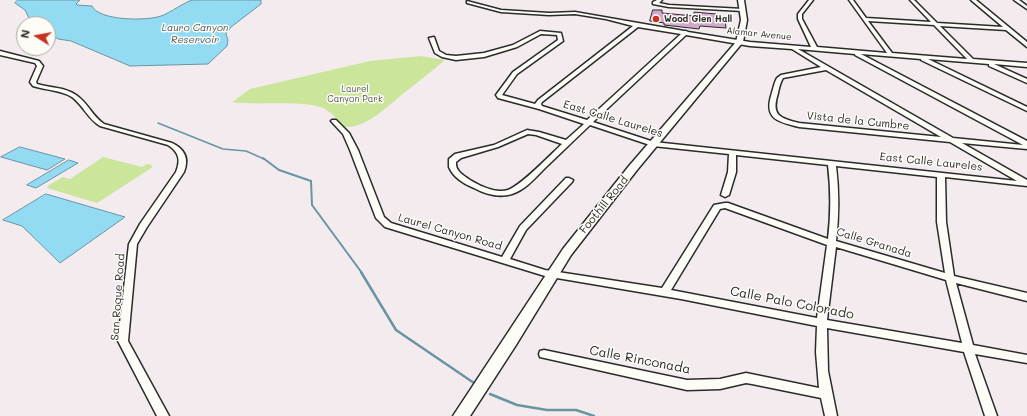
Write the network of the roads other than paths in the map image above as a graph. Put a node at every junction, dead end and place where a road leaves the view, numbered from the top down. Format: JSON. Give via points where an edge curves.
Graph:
{"nodes":[{"id":1,"x":660,"y":0,"type":"edge"},
{"id":2,"x":811,"y":0,"type":"edge"},
{"id":3,"x":851,"y":0,"type":"edge"},
{"id":4,"x":912,"y":0,"type":"edge"},
{"id":5,"x":973,"y":0,"type":"edge"},
{"id":6,"x":1016,"y":0,"type":"edge"},
{"id":7,"x":469,"y":2,"type":"dead end"},
{"id":8,"x":742,"y":5,"type":"edge"},
{"id":9,"x":1027,"y":8,"type":"edge"},
{"id":10,"x":865,"y":19,"type":"junction"},
{"id":11,"x":935,"y":24,"type":"junction"},
{"id":12,"x":638,"y":25,"type":"junction"},
{"id":13,"x":1008,"y":29,"type":"junction"},
{"id":14,"x":686,"y":32,"type":"junction"},
{"id":15,"x":432,"y":38,"type":"dead end"},
{"id":16,"x":739,"y":42,"type":"junction"},
{"id":17,"x":1027,"y":45,"type":"edge"},
{"id":18,"x":792,"y":47,"type":"junction"},
{"id":19,"x":815,"y":49,"type":"junction"},
{"id":20,"x":855,"y":52,"type":"junction"},
{"id":21,"x":0,"y":53,"type":"edge"},
{"id":22,"x":891,"y":55,"type":"junction"},
{"id":23,"x":919,"y":57,"type":"junction"},
{"id":24,"x":972,"y":61,"type":"junction"},
{"id":25,"x":985,"y":62,"type":"junction"},
{"id":26,"x":1027,"y":65,"type":"edge"},
{"id":27,"x":825,"y":68,"type":"junction"},
{"id":28,"x":1027,"y":81,"type":"edge"},
{"id":29,"x":540,"y":107,"type":"junction"},
{"id":30,"x":1027,"y":109,"type":"edge"},
{"id":31,"x":334,"y":121,"type":"dead end"},
{"id":32,"x":588,"y":123,"type":"junction"},
{"id":33,"x":952,"y":140,"type":"junction"},
{"id":34,"x":566,"y":143,"type":"junction"},
{"id":35,"x":653,"y":144,"type":"junction"},
{"id":36,"x":1027,"y":145,"type":"edge"},
{"id":37,"x":733,"y":153,"type":"junction"},
{"id":38,"x":832,"y":164,"type":"junction"},
{"id":39,"x":941,"y":174,"type":"junction"},
{"id":40,"x":569,"y":180,"type":"dead end"},
{"id":41,"x":1027,"y":184,"type":"edge"},
{"id":42,"x":725,"y":195,"type":"dead end"},
{"id":43,"x":832,"y":243,"type":"junction"},
{"id":44,"x":505,"y":260,"type":"junction"},
{"id":45,"x":552,"y":274,"type":"junction"},
{"id":46,"x":950,"y":278,"type":"junction"},
{"id":47,"x":665,"y":292,"type":"junction"},
{"id":48,"x":1027,"y":297,"type":"edge"},
{"id":49,"x":823,"y":323,"type":"junction"},
{"id":50,"x":966,"y":347,"type":"junction"},
{"id":51,"x":544,"y":354,"type":"dead end"},
{"id":52,"x":1027,"y":358,"type":"edge"},
{"id":53,"x":826,"y":394,"type":"junction"},
{"id":54,"x":163,"y":416,"type":"edge"},
{"id":55,"x":461,"y":416,"type":"edge"},
{"id":56,"x":831,"y":416,"type":"edge"},
{"id":57,"x":991,"y":416,"type":"edge"}],
"edges":[{"from":1,"to":8,"type":"street","via":[[655,3],[664,6]]},
{"from":2,"to":19,"type":"street","via":[[800,14],[800,20]]},
{"from":3,"to":10,"type":"street"},
{"from":4,"to":11,"type":"street"},
{"from":5,"to":13,"type":"street"},
{"from":6,"to":9,"type":"street"},
{"from":7,"to":12,"type":"street","name":"Alamar Avenue","via":[[501,11],[575,14]]},
{"from":8,"to":16,"type":"main road","via":[[742,30]]},
{"from":10,"to":11,"type":"street"},
{"from":10,"to":22,"type":"street"},
{"from":11,"to":13,"type":"street"},
{"from":11,"to":24,"type":"street"},
{"from":12,"to":14,"type":"street","name":"Alamar Avenue"},
{"from":12,"to":29,"type":"street","via":[[540,101]]},
{"from":13,"to":17,"type":"street"},
{"from":14,"to":16,"type":"street","name":"Alamar Avenue"},
{"from":14,"to":32,"type":"street"},
{"from":15,"to":29,"type":"street","name":"East Calle Laureles","via":[[438,52],[456,58],[484,55],[515,46],[540,32],[559,34],[561,40],[515,73],[499,95]]},
{"from":16,"to":18,"type":"street","name":"Alamar Avenue"},
{"from":16,"to":35,"type":"main road","name":"Foothill Road"},
{"from":18,"to":19,"type":"street","name":"Alamar Avenue"},
{"from":18,"to":27,"type":"street"},
{"from":19,"to":20,"type":"street","name":"Alamar Avenue"},
{"from":20,"to":22,"type":"street","name":"Alamar Avenue"},
{"from":20,"to":36,"type":"street"},
{"from":21,"to":54,"type":"street","name":"San Roque Road","via":[[37,62],[40,66],[33,79],[35,85],[75,97],[94,121],[102,126],[170,144],[182,154],[184,162],[180,172],[133,244],[124,341]]},
{"from":22,"to":23,"type":"street","name":"Alamar Avenue"},
{"from":23,"to":24,"type":"street","name":"Alamar Avenue"},
{"from":23,"to":30,"type":"street"},
{"from":24,"to":25,"type":"street","name":"Alamar Avenue"},
{"from":25,"to":26,"type":"street","name":"Alamar Avenue"},
{"from":25,"to":28,"type":"street"},
{"from":27,"to":33,"type":"street"},
{"from":27,"to":33,"type":"street","name":"Vista de la Cumbre","via":[[781,77],[771,108],[773,113],[783,120],[799,125]]},
{"from":29,"to":32,"type":"street","name":"East Calle Laureles"},
{"from":31,"to":44,"type":"street","name":"Laurel Canyon Road","via":[[347,134],[373,204],[383,222]]},
{"from":32,"to":34,"type":"street"},
{"from":32,"to":35,"type":"street","name":"East Calle Laureles"},
{"from":33,"to":36,"type":"street","name":"Vista de la Cumbre"},
{"from":33,"to":41,"type":"street"},
{"from":34,"to":34,"type":"street","via":[[510,192],[498,193],[474,186],[460,178],[451,166],[453,159],[458,156],[496,146],[524,133],[536,133]]},
{"from":35,"to":37,"type":"street","name":"East Calle Laureles"},
{"from":35,"to":45,"type":"main road","name":"Foothill Road"},
{"from":37,"to":38,"type":"street","name":"East Calle Laureles"},
{"from":37,"to":42,"type":"street","via":[[732,172]]},
{"from":38,"to":39,"type":"street","name":"East Calle Laureles"},
{"from":38,"to":43,"type":"street","via":[[836,204]]},
{"from":39,"to":41,"type":"street","name":"East Calle Laureles"},
{"from":39,"to":46,"type":"street","via":[[941,224]]},
{"from":40,"to":44,"type":"street","via":[[524,228]]},
{"from":43,"to":46,"type":"street","name":"Calle Granada"},
{"from":43,"to":47,"type":"street","name":"Calle Granada","via":[[721,205],[717,207]]},
{"from":43,"to":49,"type":"street"},
{"from":44,"to":45,"type":"street","name":"Laurel Canyon Road"},
{"from":45,"to":47,"type":"street","name":"Calle Palo Colorado"},
{"from":45,"to":55,"type":"main road","name":"Foothill Road"},
{"from":46,"to":48,"type":"street","name":"Calle Granada"},
{"from":46,"to":50,"type":"street"},
{"from":47,"to":49,"type":"street","name":"Calle Palo Colorado"},
{"from":49,"to":50,"type":"street","name":"Calle Palo Colorado"},
{"from":49,"to":53,"type":"street","via":[[821,349]]},
{"from":50,"to":52,"type":"street","name":"Calle Palo Colorado"},
{"from":50,"to":57,"type":"street"},
{"from":51,"to":53,"type":"street","name":"Calle Rinconada","via":[[687,385],[720,384],[752,378]]},
{"from":53,"to":56,"type":"street"}]}
